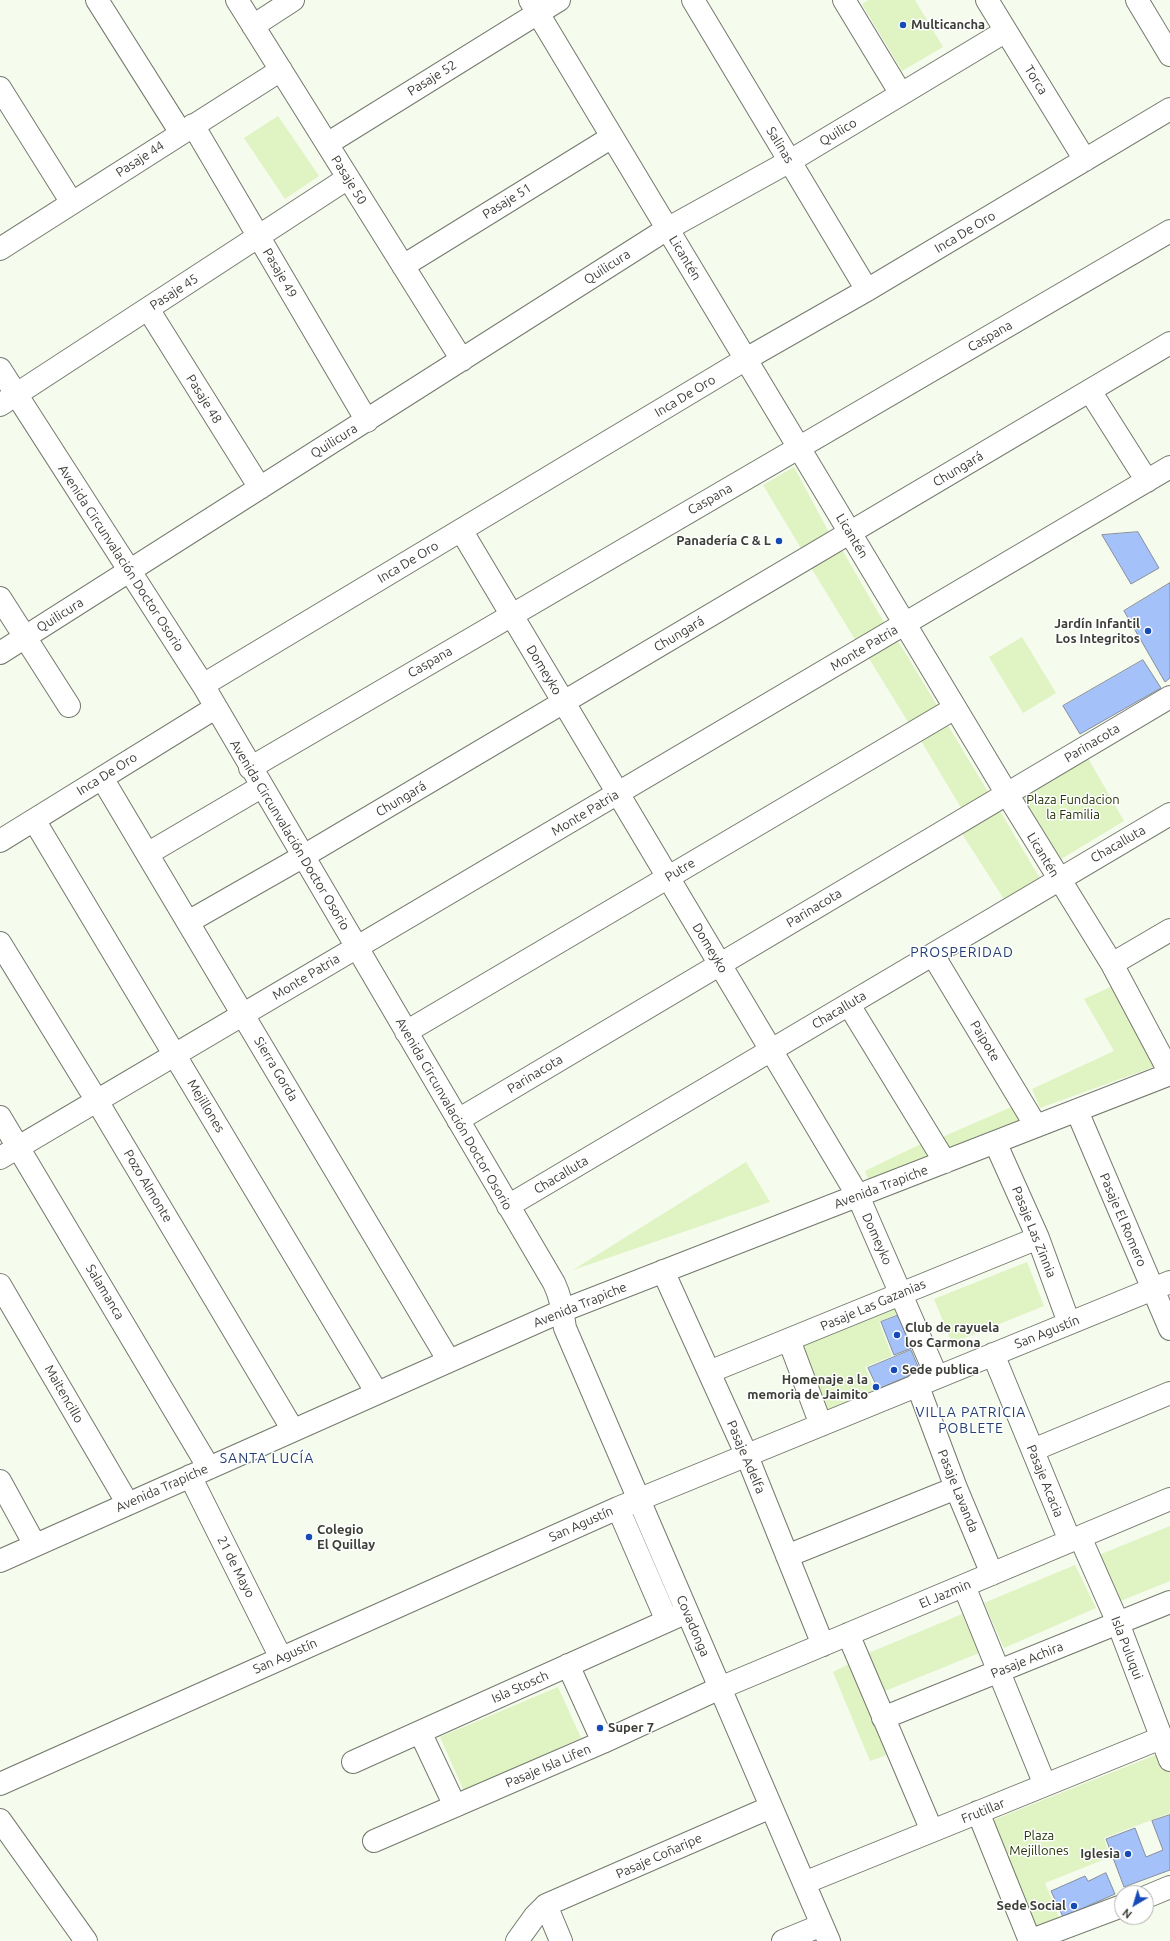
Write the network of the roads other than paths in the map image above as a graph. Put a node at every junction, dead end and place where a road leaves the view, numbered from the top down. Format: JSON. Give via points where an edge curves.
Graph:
{"nodes":[{"id":1,"x":98,"y":0,"type":"edge"},
{"id":2,"x":237,"y":0,"type":"edge"},
{"id":3,"x":293,"y":0,"type":"edge"},
{"id":4,"x":559,"y":0,"type":"edge"},
{"id":5,"x":693,"y":0,"type":"edge"},
{"id":6,"x":844,"y":0,"type":"edge"},
{"id":7,"x":987,"y":0,"type":"edge"},
{"id":8,"x":1137,"y":0,"type":"edge"},
{"id":9,"x":534,"y":6,"type":"edge"},
{"id":10,"x":253,"y":26,"type":"junction"},
{"id":11,"x":1006,"y":31,"type":"junction"},
{"id":12,"x":1170,"y":55,"type":"edge"},
{"id":13,"x":280,"y":70,"type":"junction"},
{"id":14,"x":0,"y":88,"type":"edge"},
{"id":15,"x":901,"y":94,"type":"junction"},
{"id":16,"x":1170,"y":109,"type":"edge"},
{"id":17,"x":187,"y":129,"type":"junction"},
{"id":18,"x":612,"y":137,"type":"junction"},
{"id":19,"x":327,"y":144,"type":"junction"},
{"id":20,"x":790,"y":160,"type":"junction"},
{"id":21,"x":1086,"y":160,"type":"junction"},
{"id":22,"x":348,"y":178,"type":"junction"},
{"id":23,"x":72,"y":203,"type":"junction"},
{"id":24,"x":667,"y":229,"type":"junction"},
{"id":25,"x":1170,"y":230,"type":"edge"},
{"id":26,"x":258,"y":237,"type":"junction"},
{"id":27,"x":0,"y":249,"type":"edge"},
{"id":28,"x":403,"y":266,"type":"junction"},
{"id":29,"x":866,"y":290,"type":"junction"},
{"id":30,"x":148,"y":309,"type":"junction"},
{"id":31,"x":1170,"y":343,"type":"edge"},
{"id":32,"x":746,"y":359,"type":"junction"},
{"id":33,"x":462,"y":360,"type":"junction"},
{"id":34,"x":0,"y":369,"type":"edge"},
{"id":35,"x":1090,"y":391,"type":"junction"},
{"id":36,"x":8,"y":400,"type":"edge"},
{"id":37,"x":366,"y":420,"type":"junction"},
{"id":38,"x":798,"y":447,"type":"junction"},
{"id":39,"x":1170,"y":466,"type":"edge"},
{"id":40,"x":1147,"y":481,"type":"junction"},
{"id":41,"x":260,"y":488,"type":"junction"},
{"id":42,"x":461,"y":530,"type":"junction"},
{"id":43,"x":850,"y":533,"type":"junction"},
{"id":44,"x":130,"y":571,"type":"junction"},
{"id":45,"x":0,"y":598,"type":"edge"},
{"id":46,"x":512,"y":615,"type":"junction"},
{"id":47,"x":905,"y":624,"type":"junction"},
{"id":48,"x":25,"y":638,"type":"junction"},
{"id":49,"x":0,"y":654,"type":"edge"},
{"id":50,"x":203,"y":686,"type":"junction"},
{"id":51,"x":1170,"y":697,"type":"edge"},
{"id":52,"x":564,"y":702,"type":"junction"},
{"id":53,"x":69,"y":706,"type":"dead end"},
{"id":54,"x":215,"y":708,"type":"junction"},
{"id":55,"x":955,"y":708,"type":"junction"},
{"id":56,"x":250,"y":768,"type":"junction"},
{"id":57,"x":102,"y":778,"type":"junction"},
{"id":58,"x":261,"y":787,"type":"junction"},
{"id":59,"x":618,"y":793,"type":"junction"},
{"id":60,"x":1007,"y":794,"type":"junction"},
{"id":61,"x":1170,"y":814,"type":"edge"},
{"id":62,"x":34,"y":820,"type":"junction"},
{"id":63,"x":2,"y":834,"type":"edge"},
{"id":64,"x":147,"y":854,"type":"junction"},
{"id":65,"x":302,"y":857,"type":"junction"},
{"id":66,"x":668,"y":877,"type":"junction"},
{"id":67,"x":1058,"y":879,"type":"junction"},
{"id":68,"x":188,"y":922,"type":"junction"},
{"id":69,"x":1170,"y":930,"type":"edge"},
{"id":70,"x":0,"y":943,"type":"edge"},
{"id":71,"x":356,"y":948,"type":"junction"},
{"id":72,"x":933,"y":955,"type":"junction"},
{"id":73,"x":720,"y":964,"type":"junction"},
{"id":74,"x":1112,"y":964,"type":"junction"},
{"id":75,"x":849,"y":1005,"type":"junction"},
{"id":76,"x":243,"y":1015,"type":"junction"},
{"id":77,"x":406,"y":1032,"type":"junction"},
{"id":78,"x":771,"y":1051,"type":"junction"},
{"id":79,"x":175,"y":1055,"type":"junction"},
{"id":80,"x":1170,"y":1074,"type":"edge"},
{"id":81,"x":97,"y":1101,"type":"junction"},
{"id":82,"x":1076,"y":1111,"type":"junction"},
{"id":83,"x":0,"y":1117,"type":"edge"},
{"id":84,"x":458,"y":1120,"type":"junction"},
{"id":85,"x":1036,"y":1126,"type":"junction"},
{"id":86,"x":995,"y":1142,"type":"junction"},
{"id":87,"x":18,"y":1147,"type":"junction"},
{"id":88,"x":0,"y":1158,"type":"edge"},
{"id":89,"x":945,"y":1162,"type":"junction"},
{"id":90,"x":858,"y":1196,"type":"junction"},
{"id":91,"x":508,"y":1206,"type":"junction"},
{"id":92,"x":1038,"y":1238,"type":"junction"},
{"id":93,"x":663,"y":1271,"type":"junction"},
{"id":94,"x":0,"y":1285,"type":"edge"},
{"id":95,"x":1161,"y":1286,"type":"edge"},
{"id":96,"x":900,"y":1293,"type":"junction"},
{"id":97,"x":564,"y":1310,"type":"junction"},
{"id":98,"x":1069,"y":1324,"type":"junction"},
{"id":99,"x":1170,"y":1329,"type":"edge"},
{"id":100,"x":789,"y":1340,"type":"junction"},
{"id":101,"x":994,"y":1354,"type":"junction"},
{"id":102,"x":449,"y":1361,"type":"junction"},
{"id":103,"x":709,"y":1372,"type":"junction"},
{"id":104,"x":937,"y":1377,"type":"junction"},
{"id":105,"x":917,"y":1384,"type":"junction"},
{"id":106,"x":377,"y":1393,"type":"junction"},
{"id":107,"x":1170,"y":1393,"type":"edge"},
{"id":108,"x":821,"y":1425,"type":"junction"},
{"id":109,"x":293,"y":1430,"type":"junction"},
{"id":110,"x":1033,"y":1450,"type":"junction"},
{"id":111,"x":747,"y":1456,"type":"junction"},
{"id":112,"x":200,"y":1472,"type":"junction"},
{"id":113,"x":0,"y":1481,"type":"edge"},
{"id":114,"x":956,"y":1488,"type":"junction"},
{"id":115,"x":639,"y":1500,"type":"junction"},
{"id":116,"x":1170,"y":1500,"type":"edge"},
{"id":117,"x":128,"y":1504,"type":"junction"},
{"id":118,"x":618,"y":1508,"type":"junction"},
{"id":119,"x":1075,"y":1539,"type":"junction"},
{"id":120,"x":35,"y":1545,"type":"junction"},
{"id":121,"x":787,"y":1556,"type":"junction"},
{"id":122,"x":0,"y":1561,"type":"edge"},
{"id":123,"x":992,"y":1574,"type":"junction"},
{"id":124,"x":964,"y":1586,"type":"junction"},
{"id":125,"x":1170,"y":1602,"type":"edge"},
{"id":126,"x":687,"y":1612,"type":"junction"},
{"id":127,"x":667,"y":1621,"type":"junction"},
{"id":128,"x":1118,"y":1623,"type":"junction"},
{"id":129,"x":848,"y":1634,"type":"junction"},
{"id":130,"x":823,"y":1645,"type":"junction"},
{"id":131,"x":281,"y":1658,"type":"junction"},
{"id":132,"x":568,"y":1666,"type":"junction"},
{"id":133,"x":999,"y":1671,"type":"junction"},
{"id":134,"x":720,"y":1688,"type":"junction"},
{"id":135,"x":883,"y":1718,"type":"junction"},
{"id":136,"x":420,"y":1732,"type":"junction"},
{"id":137,"x":1161,"y":1738,"type":"junction"},
{"id":138,"x":603,"y":1742,"type":"junction"},
{"id":139,"x":1170,"y":1760,"type":"edge"},
{"id":140,"x":352,"y":1762,"type":"dead end"},
{"id":141,"x":0,"y":1784,"type":"edge"},
{"id":142,"x":1045,"y":1785,"type":"junction"},
{"id":143,"x":455,"y":1806,"type":"junction"},
{"id":144,"x":771,"y":1807,"type":"junction"},
{"id":145,"x":978,"y":1812,"type":"junction"},
{"id":146,"x":0,"y":1820,"type":"edge"},
{"id":147,"x":932,"y":1831,"type":"junction"},
{"id":148,"x":374,"y":1841,"type":"dead end"},
{"id":149,"x":804,"y":1884,"type":"junction"},
{"id":150,"x":1170,"y":1888,"type":"edge"},
{"id":151,"x":1154,"y":1894,"type":"edge"},
{"id":152,"x":546,"y":1906,"type":"junction"},
{"id":153,"x":1114,"y":1909,"type":"edge"},
{"id":154,"x":826,"y":1933,"type":"edge"},
{"id":155,"x":86,"y":1941,"type":"edge"},
{"id":156,"x":517,"y":1941,"type":"edge"},
{"id":157,"x":560,"y":1941,"type":"edge"},
{"id":158,"x":783,"y":1941,"type":"edge"},
{"id":159,"x":1029,"y":1941,"type":"edge"}],
"edges":[{"from":1,"to":17,"type":"street","name":"Pasaje 49"},
{"from":2,"to":10,"type":"street","name":"Pasaje 50"},
{"from":3,"to":10,"type":"street"},
{"from":4,"to":9,"type":"street","name":"Pasaje 52"},
{"from":5,"to":20,"type":"street","name":"Salinas"},
{"from":6,"to":15,"type":"street"},
{"from":7,"to":11,"type":"street","name":"Torca"},
{"from":8,"to":12,"type":"street"},
{"from":9,"to":18,"type":"street","name":"Licantén"},
{"from":9,"to":19,"type":"street","name":"Pasaje 52"},
{"from":10,"to":13,"type":"street","name":"Pasaje 50"},
{"from":11,"to":15,"type":"street","name":"Quilico"},
{"from":11,"to":21,"type":"street","name":"Torca"},
{"from":13,"to":17,"type":"street","name":"Pasaje 44"},
{"from":13,"to":19,"type":"street","name":"Pasaje 50"},
{"from":14,"to":23,"type":"street"},
{"from":15,"to":20,"type":"street","name":"Quilico"},
{"from":16,"to":21,"type":"street","name":"Inca De Oro"},
{"from":17,"to":23,"type":"street","name":"Pasaje 44"},
{"from":17,"to":26,"type":"street","name":"Pasaje 49"},
{"from":18,"to":24,"type":"street","name":"Licantén"},
{"from":18,"to":28,"type":"street","name":"Pasaje 51"},
{"from":19,"to":22,"type":"street","name":"Pasaje 50"},
{"from":20,"to":24,"type":"street","name":"Quilico"},
{"from":20,"to":29,"type":"street","name":"Salinas"},
{"from":21,"to":29,"type":"street","name":"Inca De Oro"},
{"from":22,"to":26,"type":"street","name":"Pasaje 45"},
{"from":22,"to":28,"type":"street","name":"Pasaje 50"},
{"from":23,"to":27,"type":"street","name":"Pasaje 44"},
{"from":24,"to":32,"type":"street","name":"Licantén"},
{"from":24,"to":33,"type":"street","name":"Quilicura"},
{"from":25,"to":38,"type":"street","name":"Caspana"},
{"from":26,"to":30,"type":"street","name":"Pasaje 45"},
{"from":26,"to":37,"type":"street","name":"Pasaje 49"},
{"from":28,"to":33,"type":"street","name":"Pasaje 50"},
{"from":29,"to":32,"type":"street","name":"Inca De Oro"},
{"from":30,"to":36,"type":"street","name":"Pasaje 45"},
{"from":30,"to":41,"type":"street","name":"Pasaje 48"},
{"from":31,"to":35,"type":"street","name":"Chungará"},
{"from":32,"to":38,"type":"street","name":"Licantén"},
{"from":32,"to":42,"type":"street","name":"Inca De Oro"},
{"from":33,"to":37,"type":"street","name":"Quilicura"},
{"from":34,"to":36,"type":"street","name":"Avenida Circunvalación Doctor Osorio"},
{"from":35,"to":40,"type":"street"},
{"from":35,"to":43,"type":"street","name":"Chungará"},
{"from":36,"to":44,"type":"street","name":"Avenida Circunvalación Doctor Osorio"},
{"from":37,"to":41,"type":"street","name":"Quilicura"},
{"from":38,"to":43,"type":"street","name":"Licantén"},
{"from":38,"to":46,"type":"street","name":"Caspana"},
{"from":39,"to":40,"type":"street","name":"Monte Patria"},
{"from":40,"to":47,"type":"street","name":"Monte Patria"},
{"from":41,"to":44,"type":"street","name":"Quilicura"},
{"from":42,"to":46,"type":"street","name":"Domeyko"},
{"from":42,"to":50,"type":"street","name":"Inca De Oro"},
{"from":43,"to":47,"type":"street","name":"Licantén"},
{"from":43,"to":52,"type":"street","name":"Chungará"},
{"from":44,"to":48,"type":"street","name":"Quilicura"},
{"from":44,"to":50,"type":"street","name":"Avenida Circunvalación Doctor Osorio"},
{"from":45,"to":48,"type":"street"},
{"from":46,"to":52,"type":"street","name":"Domeyko"},
{"from":46,"to":56,"type":"street","name":"Caspana"},
{"from":47,"to":55,"type":"street","name":"Licantén"},
{"from":47,"to":59,"type":"street","name":"Monte Patria"},
{"from":48,"to":49,"type":"street","name":"Quilicura"},
{"from":48,"to":53,"type":"street"},
{"from":50,"to":54,"type":"street","name":"Avenida Circunvalación Doctor Osorio"},
{"from":51,"to":60,"type":"street","name":"Parinacota"},
{"from":52,"to":59,"type":"street","name":"Domeyko"},
{"from":52,"to":65,"type":"street","name":"Chungará"},
{"from":54,"to":56,"type":"street","name":"Avenida Circunvalación Doctor Osorio"},
{"from":54,"to":57,"type":"street","name":"Inca De Oro"},
{"from":55,"to":60,"type":"street","name":"Licantén"},
{"from":55,"to":66,"type":"street","name":"Putre"},
{"from":56,"to":58,"type":"street","name":"Avenida Circunvalación Doctor Osorio"},
{"from":57,"to":62,"type":"street","name":"Inca De Oro"},
{"from":57,"to":64,"type":"street","name":"Sierra Gorda"},
{"from":58,"to":64,"type":"street"},
{"from":58,"to":65,"type":"street","name":"Avenida Circunvalación Doctor Osorio"},
{"from":59,"to":66,"type":"street","name":"Domeyko"},
{"from":59,"to":71,"type":"street","name":"Monte Patria"},
{"from":60,"to":67,"type":"street","name":"Licantén"},
{"from":60,"to":73,"type":"street","name":"Parinacota"},
{"from":61,"to":67,"type":"street","name":"Chacalluta"},
{"from":62,"to":63,"type":"street","name":"Inca De Oro"},
{"from":62,"to":79,"type":"street","name":"Mejillones"},
{"from":64,"to":68,"type":"street","name":"Sierra Gorda"},
{"from":65,"to":68,"type":"street","name":"Chungará"},
{"from":65,"to":71,"type":"street","name":"Avenida Circunvalación Doctor Osorio"},
{"from":66,"to":73,"type":"street","name":"Domeyko"},
{"from":66,"to":77,"type":"street","name":"Putre"},
{"from":67,"to":72,"type":"street","name":"Chacalluta"},
{"from":67,"to":74,"type":"street","name":"Licantén"},
{"from":68,"to":76,"type":"street","name":"Sierra Gorda"},
{"from":69,"to":74,"type":"street"},
{"from":70,"to":81,"type":"street","name":"Pozo Almonte"},
{"from":71,"to":76,"type":"street","name":"Monte Patria"},
{"from":71,"to":77,"type":"street","name":"Avenida Circunvalación Doctor Osorio"},
{"from":72,"to":75,"type":"street","name":"Chacalluta"},
{"from":72,"to":85,"type":"street","name":"Paipote"},
{"from":73,"to":78,"type":"street","name":"Domeyko"},
{"from":73,"to":84,"type":"street","name":"Parinacota"},
{"from":74,"to":80,"type":"street","name":"Licantén"},
{"from":75,"to":78,"type":"street","name":"Chacalluta"},
{"from":75,"to":89,"type":"street"},
{"from":76,"to":79,"type":"street","name":"Monte Patria"},
{"from":76,"to":102,"type":"street","name":"Sierra Gorda"},
{"from":77,"to":84,"type":"street","name":"Avenida Circunvalación Doctor Osorio"},
{"from":78,"to":90,"type":"street","name":"Domeyko"},
{"from":78,"to":91,"type":"street","name":"Chacalluta"},
{"from":79,"to":81,"type":"street","name":"Monte Patria"},
{"from":79,"to":106,"type":"street","name":"Mejillones"},
{"from":80,"to":82,"type":"street","name":"Avenida Trapiche"},
{"from":81,"to":87,"type":"street","name":"Monte Patria"},
{"from":81,"to":109,"type":"street","name":"Pozo Almonte"},
{"from":82,"to":85,"type":"street","name":"Avenida Trapiche"},
{"from":82,"to":95,"type":"street","name":"Pasaje El Romero"},
{"from":83,"to":87,"type":"street","name":"Salamanca"},
{"from":84,"to":91,"type":"street","name":"Avenida Circunvalación Doctor Osorio"},
{"from":85,"to":86,"type":"street","name":"Avenida Trapiche"},
{"from":86,"to":89,"type":"street","name":"Avenida Trapiche"},
{"from":86,"to":92,"type":"street","name":"Pasaje Las Zinnia"},
{"from":87,"to":88,"type":"street","name":"Monte Patria"},
{"from":87,"to":112,"type":"street","name":"Salamanca"},
{"from":89,"to":90,"type":"street","name":"Avenida Trapiche"},
{"from":90,"to":93,"type":"street","name":"Avenida Trapiche"},
{"from":90,"to":96,"type":"street","name":"Domeyko"},
{"from":91,"to":97,"type":"street","name":"Avenida Circunvalación Doctor Osorio","via":[[554,1283]]},
{"from":92,"to":96,"type":"street","name":"Pasaje Las Gazanias"},
{"from":92,"to":98,"type":"street","name":"Pasaje Las Zinnia"},
{"from":93,"to":97,"type":"street","name":"Avenida Trapiche"},
{"from":93,"to":103,"type":"street","name":"Pasaje Adelfa"},
{"from":94,"to":117,"type":"street","name":"Maitencillo"},
{"from":95,"to":98,"type":"street","name":"San Agustín"},
{"from":95,"to":99,"type":"street","name":"Pasaje El Romero"},
{"from":96,"to":100,"type":"street","name":"Pasaje Las Gazanias"},
{"from":96,"to":104,"type":"street","name":"Domeyko"},
{"from":97,"to":102,"type":"street","name":"Avenida Trapiche"},
{"from":97,"to":115,"type":"street","name":"Covadonga","via":[[565,1328]]},
{"from":98,"to":101,"type":"street","name":"San Agustín"},
{"from":100,"to":103,"type":"street","name":"Pasaje Las Gazanias"},
{"from":100,"to":108,"type":"street"},
{"from":101,"to":104,"type":"street","name":"San Agustín"},
{"from":101,"to":110,"type":"street","name":"Pasaje Acacia"},
{"from":102,"to":106,"type":"street","name":"Avenida Trapiche"},
{"from":103,"to":111,"type":"street","name":"Pasaje Adelfa"},
{"from":104,"to":105,"type":"street","name":"San Agustín"},
{"from":105,"to":108,"type":"street","name":"San Agustín"},
{"from":105,"to":114,"type":"street","name":"Pasaje Lavanda"},
{"from":106,"to":109,"type":"street","name":"Avenida Trapiche"},
{"from":107,"to":110,"type":"street"},
{"from":108,"to":111,"type":"street","name":"San Agustín"},
{"from":109,"to":112,"type":"street","name":"Avenida Trapiche"},
{"from":110,"to":119,"type":"street","name":"Pasaje Acacia"},
{"from":111,"to":115,"type":"street","name":"San Agustín"},
{"from":111,"to":121,"type":"street","name":"Pasaje Adelfa"},
{"from":112,"to":117,"type":"street","name":"Avenida Trapiche"},
{"from":112,"to":131,"type":"street","name":"21 de Mayo"},
{"from":113,"to":120,"type":"street"},
{"from":114,"to":121,"type":"street"},
{"from":114,"to":123,"type":"street","name":"Pasaje Lavanda"},
{"from":115,"to":118,"type":"street","name":"San Agustín"},
{"from":115,"to":126,"type":"street","name":"Covadonga"},
{"from":116,"to":119,"type":"street","name":"El Jazmin"},
{"from":117,"to":120,"type":"street","name":"Avenida Trapiche"},
{"from":118,"to":127,"type":"street"},
{"from":118,"to":131,"type":"street","name":"San Agustín"},
{"from":119,"to":123,"type":"street","name":"El Jazmin"},
{"from":119,"to":128,"type":"street","name":"Isla Puluqui"},
{"from":120,"to":122,"type":"street","name":"Avenida Trapiche"},
{"from":121,"to":130,"type":"street","name":"Pasaje Adelfa"},
{"from":123,"to":124,"type":"street","name":"El Jazmin"},
{"from":124,"to":129,"type":"street","name":"El Jazmin"},
{"from":124,"to":133,"type":"street"},
{"from":125,"to":128,"type":"street","name":"Pasaje Achira"},
{"from":126,"to":127,"type":"street","name":"Isla Stosch"},
{"from":126,"to":134,"type":"street","name":"Covadonga"},
{"from":127,"to":132,"type":"street","name":"Isla Stosch"},
{"from":128,"to":133,"type":"street","name":"Pasaje Achira"},
{"from":128,"to":137,"type":"street","name":"Isla Puluqui"},
{"from":129,"to":130,"type":"street","name":"El Jazmin"},
{"from":129,"to":135,"type":"street"},
{"from":130,"to":134,"type":"street","name":"El Jazmin"},
{"from":131,"to":141,"type":"street","name":"San Agustín"},
{"from":132,"to":136,"type":"street","name":"Isla Stosch"},
{"from":132,"to":138,"type":"street"},
{"from":133,"to":135,"type":"street","name":"Pasaje Achira"},
{"from":133,"to":142,"type":"street"},
{"from":134,"to":138,"type":"street","name":"Pasaje Isla Lifen"},
{"from":134,"to":144,"type":"street","name":"Covadonga"},
{"from":135,"to":147,"type":"street"},
{"from":136,"to":140,"type":"street","name":"Isla Stosch"},
{"from":136,"to":143,"type":"street"},
{"from":137,"to":139,"type":"street","name":"Isla Puluqui"},
{"from":137,"to":142,"type":"street","name":"Frutillar"},
{"from":138,"to":143,"type":"street","name":"Pasaje Isla Lifen"},
{"from":142,"to":145,"type":"street","name":"Frutillar"},
{"from":143,"to":148,"type":"street","name":"Pasaje Isla Lifen"},
{"from":144,"to":149,"type":"street","name":"Covadonga"},
{"from":144,"to":152,"type":"street","name":"Pasaje Coñaripe"},
{"from":145,"to":147,"type":"street","name":"Frutillar"},
{"from":145,"to":159,"type":"street"},
{"from":146,"to":155,"type":"street"},
{"from":147,"to":149,"type":"street","name":"Frutillar"},
{"from":149,"to":154,"type":"street","name":"Covadonga"},
{"from":150,"to":151,"type":"street"},
{"from":152,"to":156,"type":"street"},
{"from":152,"to":157,"type":"street"},
{"from":153,"to":159,"type":"street"},
{"from":154,"to":158,"type":"street"}]}
